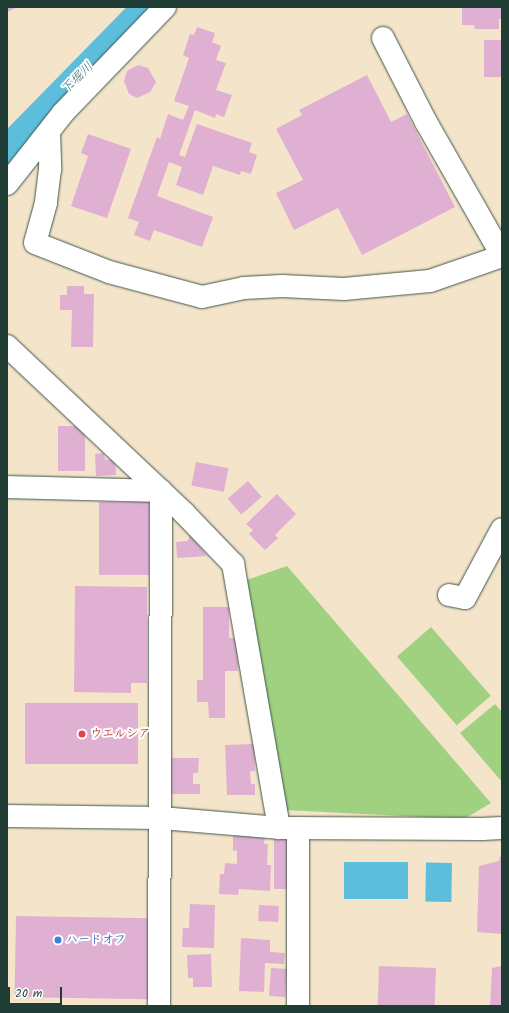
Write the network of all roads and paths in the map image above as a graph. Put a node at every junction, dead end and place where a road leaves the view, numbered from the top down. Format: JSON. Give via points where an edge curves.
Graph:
{"nodes":[{"id":1,"x":165,"y":7,"type":"edge"},
{"id":2,"x":383,"y":38,"type":"dead end"},
{"id":3,"x":49,"y":132,"type":"junction"},
{"id":4,"x":7,"y":184,"type":"edge"},
{"id":5,"x":502,"y":256,"type":"edge"},
{"id":6,"x":7,"y":346,"type":"edge"},
{"id":7,"x":7,"y":487,"type":"edge"},
{"id":8,"x":161,"y":491,"type":"junction"},
{"id":9,"x":502,"y":529,"type":"edge"},
{"id":10,"x":449,"y":595,"type":"dead end"},
{"id":11,"x":7,"y":816,"type":"edge"},
{"id":12,"x":161,"y":818,"type":"junction"},
{"id":13,"x":288,"y":828,"type":"junction"},
{"id":14,"x":502,"y":828,"type":"edge"},
{"id":15,"x":159,"y":1006,"type":"edge"},
{"id":16,"x":298,"y":1006,"type":"edge"}],
"edges":[{"from":1,"to":3,"type":"street","via":[[63,113]]},
{"from":2,"to":5,"type":"street","via":[[426,122]]},
{"from":3,"to":4,"type":"street"},
{"from":3,"to":5,"type":"street","via":[[50,169],[47,197],[35,243],[109,272],[202,297],[244,288],[282,286],[344,289],[430,281]]},
{"from":6,"to":8,"type":"street"},
{"from":7,"to":8,"type":"street"},
{"from":8,"to":12,"type":"street"},
{"from":8,"to":13,"type":"street","via":[[232,564]]},
{"from":9,"to":10,"type":"street","via":[[465,598]]},
{"from":11,"to":12,"type":"street"},
{"from":12,"to":13,"type":"street"},
{"from":12,"to":15,"type":"street"},
{"from":13,"to":14,"type":"street"},
{"from":13,"to":16,"type":"street"}]}
